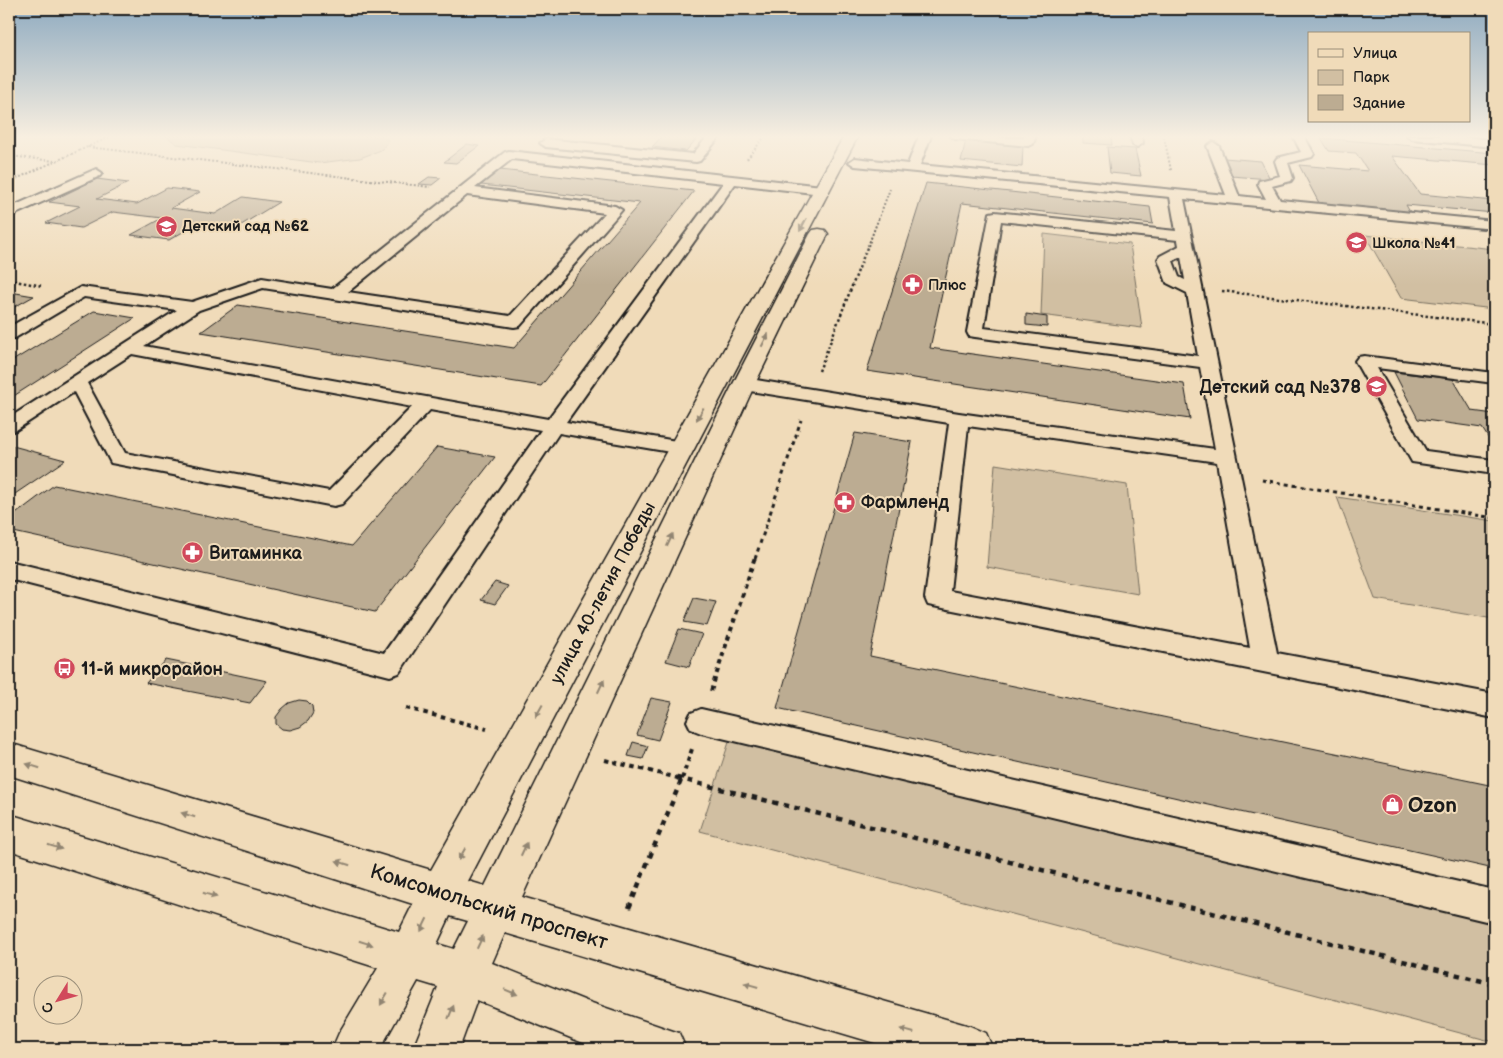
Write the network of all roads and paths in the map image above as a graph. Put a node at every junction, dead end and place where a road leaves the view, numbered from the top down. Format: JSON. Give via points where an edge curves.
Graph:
{"nodes":[{"id":1,"x":69,"y":185,"type":"edge"},
{"id":2,"x":416,"y":185,"type":"edge"},
{"id":3,"x":471,"y":185,"type":"edge"},
{"id":4,"x":727,"y":185,"type":"edge"},
{"id":5,"x":785,"y":185,"type":"edge"},
{"id":6,"x":834,"y":185,"type":"edge"},
{"id":7,"x":898,"y":185,"type":"edge"},
{"id":8,"x":1090,"y":185,"type":"edge"},
{"id":9,"x":1174,"y":185,"type":"edge"},
{"id":10,"x":1228,"y":185,"type":"edge"},
{"id":11,"x":1265,"y":185,"type":"edge"},
{"id":12,"x":464,"y":191,"type":"junction"},
{"id":13,"x":831,"y":191,"type":"junction"},
{"id":14,"x":1176,"y":194,"type":"junction"},
{"id":15,"x":1234,"y":199,"type":"junction"},
{"id":16,"x":1275,"y":203,"type":"junction"},
{"id":17,"x":9,"y":213,"type":"edge"},
{"id":18,"x":1494,"y":225,"type":"edge"},
{"id":19,"x":1185,"y":242,"type":"junction"},
{"id":20,"x":1195,"y":289,"type":"junction"},
{"id":21,"x":336,"y":294,"type":"junction"},
{"id":22,"x":193,"y":307,"type":"junction"},
{"id":23,"x":1494,"y":324,"type":"edge"},
{"id":24,"x":9,"y":334,"type":"edge"},
{"id":25,"x":127,"y":348,"type":"junction"},
{"id":26,"x":1208,"y":363,"type":"junction"},
{"id":27,"x":1494,"y":378,"type":"edge"},
{"id":28,"x":731,"y":381,"type":"junction"},
{"id":29,"x":78,"y":383,"type":"junction"},
{"id":30,"x":810,"y":395,"type":"junction"},
{"id":31,"x":426,"y":404,"type":"junction"},
{"id":32,"x":959,"y":419,"type":"junction"},
{"id":33,"x":554,"y":425,"type":"junction"},
{"id":34,"x":9,"y":426,"type":"edge"},
{"id":35,"x":682,"y":448,"type":"junction"},
{"id":36,"x":1228,"y":466,"type":"junction"},
{"id":37,"x":1494,"y":467,"type":"edge"},
{"id":38,"x":1494,"y":518,"type":"edge"},
{"id":39,"x":9,"y":570,"type":"edge"},
{"id":40,"x":1266,"y":660,"type":"junction"},
{"id":41,"x":1494,"y":706,"type":"edge"},
{"id":42,"x":406,"y":708,"type":"dead end"},
{"id":43,"x":701,"y":721,"type":"junction"},
{"id":44,"x":524,"y":739,"type":"junction"},
{"id":45,"x":570,"y":751,"type":"junction"},
{"id":46,"x":9,"y":759,"type":"edge"},
{"id":47,"x":682,"y":780,"type":"junction"},
{"id":48,"x":9,"y":832,"type":"edge"},
{"id":49,"x":440,"y":893,"type":"junction"},
{"id":50,"x":1494,"y":907,"type":"edge"},
{"id":51,"x":495,"y":909,"type":"junction"},
{"id":52,"x":614,"y":945,"type":"junction"},
{"id":53,"x":409,"y":956,"type":"junction"},
{"id":54,"x":466,"y":974,"type":"junction"},
{"id":55,"x":1494,"y":984,"type":"edge"},
{"id":56,"x":355,"y":1049,"type":"edge"},
{"id":57,"x":436,"y":1049,"type":"edge"},
{"id":58,"x":663,"y":1049,"type":"edge"},
{"id":59,"x":970,"y":1049,"type":"edge"}],
"edges":[{"from":1,"to":17,"type":"lane"},
{"from":2,"to":12,"type":"path"},
{"from":3,"to":12,"type":"lane"},
{"from":4,"to":33,"type":"lane"},
{"from":5,"to":13,"type":"lane"},
{"from":6,"to":13,"type":"street","name":"улица 40-летия Победы"},
{"from":7,"to":30,"type":"path"},
{"from":8,"to":14,"type":"lane"},
{"from":9,"to":14,"type":"path"},
{"from":10,"to":15,"type":"lane"},
{"from":11,"to":16,"type":"lane"},
{"from":12,"to":21,"type":"lane"},
{"from":12,"to":21,"type":"lane","via":[[615,210],[514,322]]},
{"from":13,"to":28,"type":"street","name":"улица 40-летия Победы"},
{"from":14,"to":15,"type":"lane"},
{"from":14,"to":19,"type":"lane"},
{"from":15,"to":16,"type":"lane"},
{"from":16,"to":18,"type":"lane"},
{"from":19,"to":20,"type":"lane"},
{"from":19,"to":20,"type":"lane","via":[[1165,259],[1172,280]]},
{"from":19,"to":26,"type":"lane","via":[[995,216],[975,332]]},
{"from":20,"to":23,"type":"path"},
{"from":20,"to":26,"type":"lane"},
{"from":21,"to":22,"type":"lane","via":[[262,283]]},
{"from":22,"to":24,"type":"lane","via":[[82,292]]},
{"from":22,"to":25,"type":"lane"},
{"from":25,"to":29,"type":"lane"},
{"from":25,"to":31,"type":"lane"},
{"from":26,"to":36,"type":"lane"},
{"from":27,"to":37,"type":"lane","via":[[1364,361],[1420,457]]},
{"from":28,"to":30,"type":"lane"},
{"from":28,"to":35,"type":"street","name":"улица 40-летия Победы","one_way":true},
{"from":45,"to":28,"type":"street","name":"улица 40-летия Победы","one_way":true},
{"from":29,"to":31,"type":"lane","via":[[118,458],[334,500]]},
{"from":29,"to":34,"type":"lane"},
{"from":30,"to":32,"type":"lane"},
{"from":30,"to":43,"type":"path"},
{"from":31,"to":33,"type":"lane"},
{"from":32,"to":36,"type":"lane"},
{"from":32,"to":40,"type":"lane","via":[[937,598]]},
{"from":33,"to":35,"type":"lane"},
{"from":33,"to":39,"type":"lane","via":[[390,665]]},
{"from":35,"to":44,"type":"street","name":"улица 40-летия Победы","one_way":true},
{"from":36,"to":38,"type":"path"},
{"from":36,"to":40,"type":"lane"},
{"from":40,"to":41,"type":"lane"},
{"from":42,"to":44,"type":"path"},
{"from":43,"to":47,"type":"path"},
{"from":43,"to":50,"type":"lane"},
{"from":44,"to":49,"type":"street","name":"улица 40-летия Победы","one_way":true},
{"from":45,"to":47,"type":"path"},
{"from":51,"to":45,"type":"street","name":"улица 40-летия Победы","one_way":true},
{"from":49,"to":46,"type":"street","name":"Комсомольский проспект","one_way":true},
{"from":47,"to":52,"type":"path"},
{"from":47,"to":55,"type":"path"},
{"from":48,"to":53,"type":"street","one_way":true},
{"from":49,"to":51,"type":"street","name":"Комсомольский проспект"},
{"from":49,"to":53,"type":"street","name":"улица 40-летия Победы","one_way":true},
{"from":51,"to":52,"type":"street","name":"Комсомольский проспект"},
{"from":54,"to":51,"type":"street","name":"улица 40-летия Победы","one_way":true},
{"from":59,"to":52,"type":"street","name":"Комсомольский проспект","one_way":true},
{"from":53,"to":54,"type":"street"},
{"from":53,"to":56,"type":"street","name":"улица 40-летия Победы","one_way":true},
{"from":57,"to":54,"type":"street","name":"улица 40-летия Победы","one_way":true},
{"from":54,"to":58,"type":"street","one_way":true,"via":[[586,1023]]}]}
